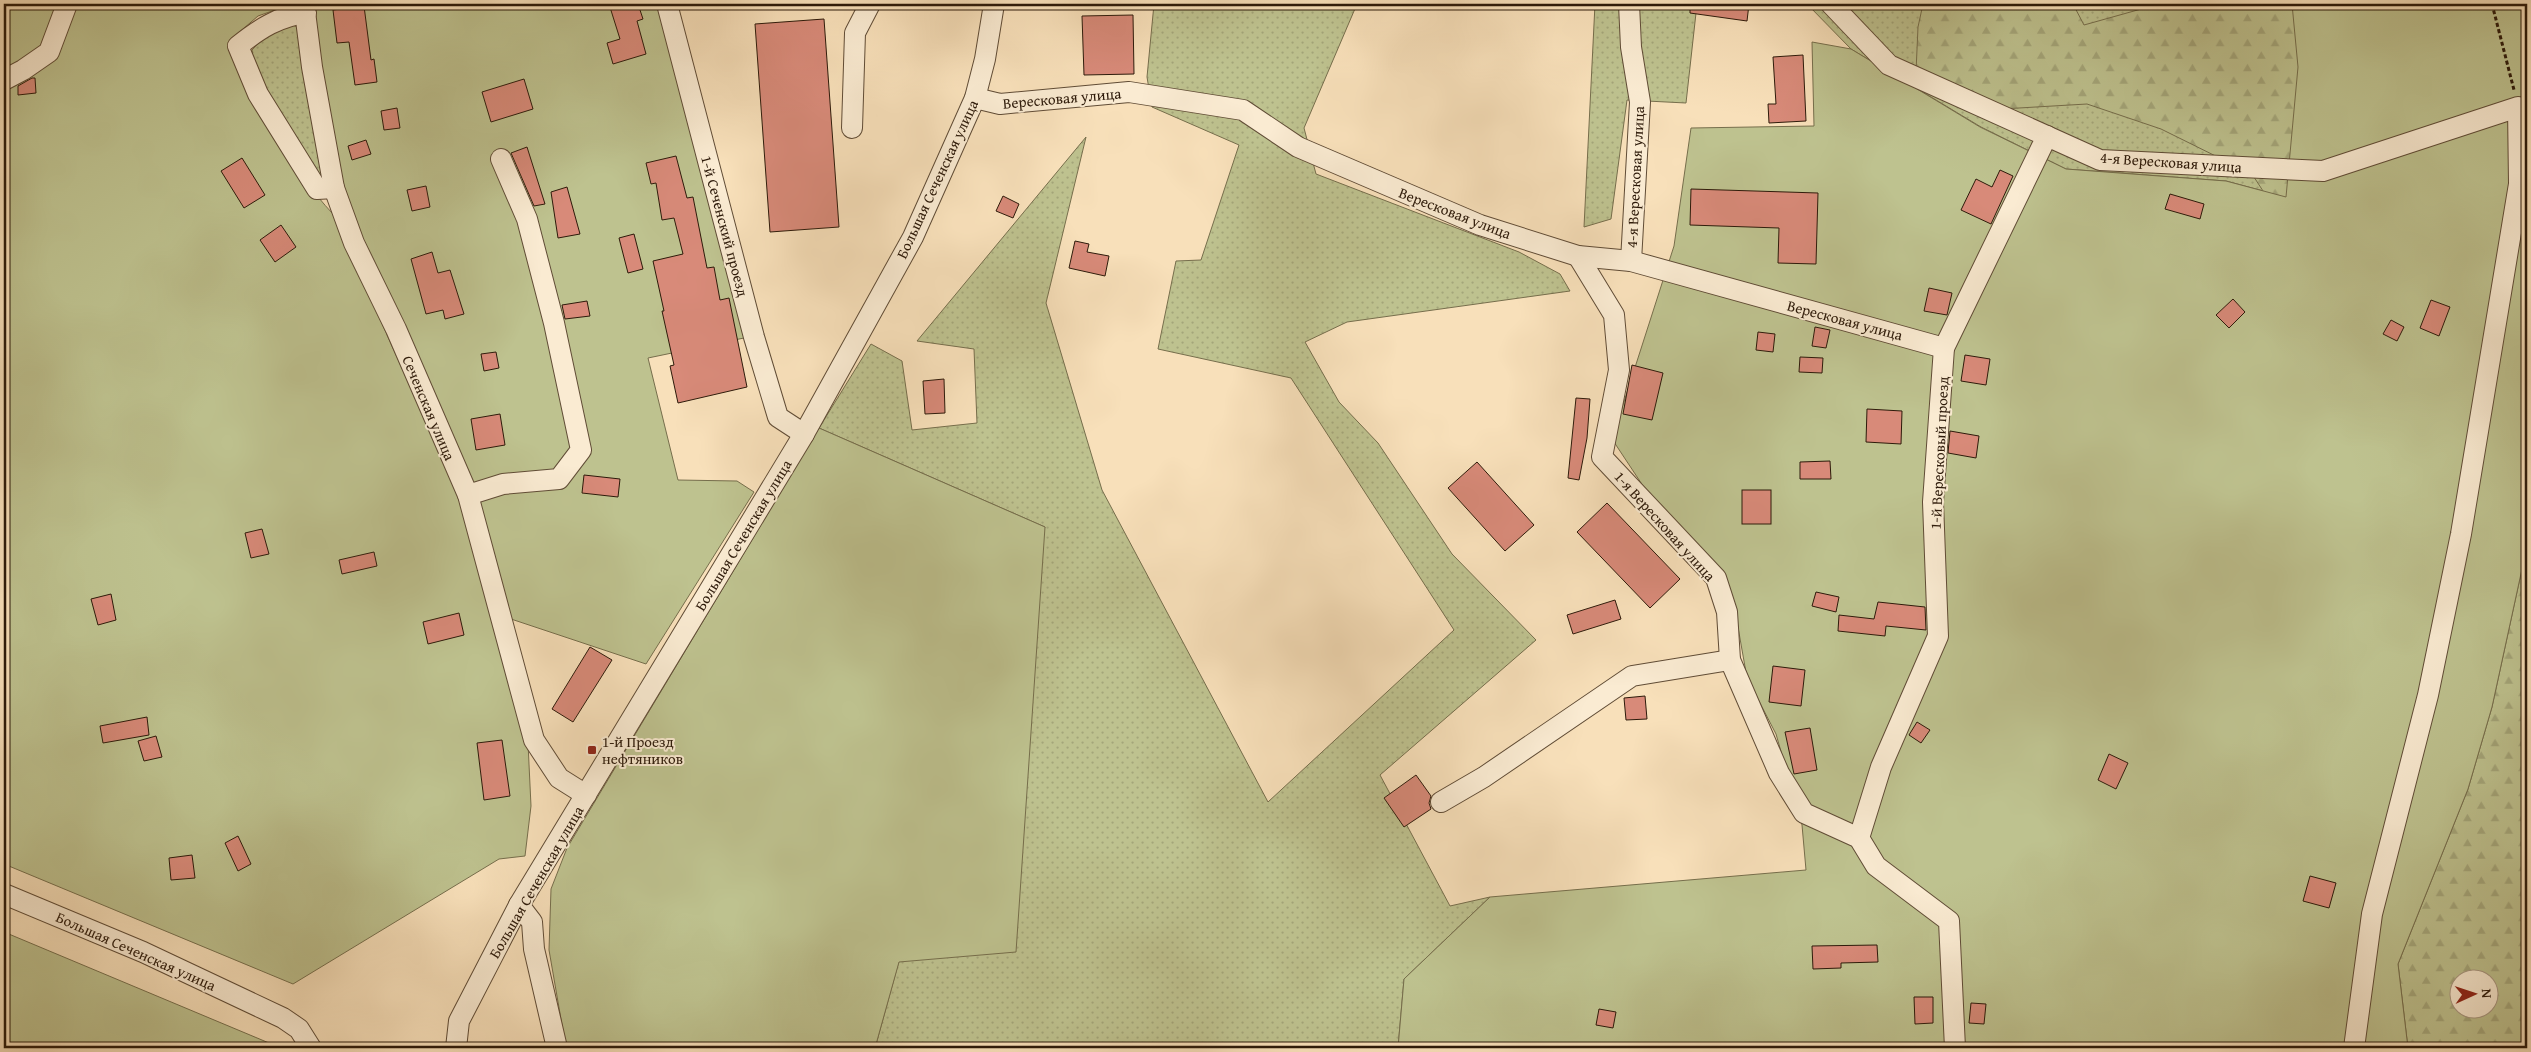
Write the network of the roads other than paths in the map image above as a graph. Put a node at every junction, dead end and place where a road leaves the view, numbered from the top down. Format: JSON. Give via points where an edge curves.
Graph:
{"nodes":[{"id":1,"x":67,"y":4,"type":"edge"},
{"id":2,"x":667,"y":4,"type":"edge"},
{"id":3,"x":870,"y":4,"type":"edge"},
{"id":4,"x":994,"y":4,"type":"edge"},
{"id":5,"x":1630,"y":4,"type":"edge"},
{"id":6,"x":1830,"y":4,"type":"edge"},
{"id":7,"x":305,"y":9,"type":"edge"},
{"id":8,"x":4,"y":80,"type":"edge"},
{"id":9,"x":975,"y":98,"type":"junction"},
{"id":10,"x":852,"y":128,"type":"dead end"},
{"id":11,"x":2047,"y":136,"type":"junction"},
{"id":12,"x":501,"y":159,"type":"dead end"},
{"id":13,"x":334,"y":188,"type":"junction"},
{"id":14,"x":1578,"y":256,"type":"junction"},
{"id":15,"x":1631,"y":261,"type":"junction"},
{"id":16,"x":1944,"y":348,"type":"junction"},
{"id":17,"x":804,"y":434,"type":"junction"},
{"id":18,"x":468,"y":496,"type":"junction"},
{"id":19,"x":1730,"y":660,"type":"junction"},
{"id":20,"x":586,"y":795,"type":"junction"},
{"id":21,"x":1441,"y":802,"type":"dead end"},
{"id":22,"x":1859,"y":838,"type":"junction"},
{"id":23,"x":4,"y":894,"type":"edge"},
{"id":24,"x":520,"y":905,"type":"junction"},
{"id":25,"x":458,"y":1021,"type":"junction"},
{"id":26,"x":311,"y":1048,"type":"edge"},
{"id":27,"x":442,"y":1048,"type":"edge"},
{"id":28,"x":456,"y":1048,"type":"edge"},
{"id":29,"x":557,"y":1048,"type":"edge"},
{"id":30,"x":1955,"y":1048,"type":"edge"},
{"id":31,"x":2354,"y":1048,"type":"edge"}],
"edges":[{"from":1,"to":8,"type":"street","via":[[49,52]]},
{"from":2,"to":17,"type":"street","name":"1-й Сеченский проезд","via":[[778,417]]},
{"from":3,"to":10,"type":"street","via":[[854,33]]},
{"from":4,"to":9,"type":"street","name":"Большая Сеченская улица"},
{"from":5,"to":15,"type":"street","name":"4-я Вересковая улица","via":[[1631,47],[1640,102]]},
{"from":6,"to":11,"type":"street","name":"4-я Вересковая улица","via":[[1889,65]]},
{"from":7,"to":13,"type":"street","name":"Сеченская улица"},
{"from":7,"to":13,"type":"street","via":[[262,27],[238,46],[258,94],[317,189]]},
{"from":9,"to":14,"type":"street","name":"Вересковая улица","via":[[1000,104],[1129,92],[1242,110],[1298,147],[1357,174],[1480,225]]},
{"from":9,"to":17,"type":"street","name":"Большая Сеченская улица","via":[[913,236]]},
{"from":11,"to":16,"type":"street","name":"1-й Вересковый проезд"},
{"from":11,"to":31,"type":"street","name":"4-я Вересковая улица","via":[[2100,160],[2323,171],[2518,107],[2519,184],[2461,534],[2428,694],[2372,914]]},
{"from":12,"to":18,"type":"street","via":[[527,219],[554,323],[581,450],[559,479],[503,484]]},
{"from":13,"to":18,"type":"street","name":"Сеченская улица","via":[[354,243],[396,330]]},
{"from":14,"to":15,"type":"street","name":"Вересковая улица"},
{"from":14,"to":19,"type":"street","name":"1-я Вересковая улица","via":[[1614,314],[1619,370],[1602,457],[1716,578],[1726,612]]},
{"from":15,"to":16,"type":"street","name":"Вересковая улица"},
{"from":16,"to":22,"type":"street","name":"1-й Вересковый проезд","via":[[1933,502],[1938,636],[1881,767]]},
{"from":17,"to":20,"type":"street","name":"Большая Сеченская улица"},
{"from":18,"to":20,"type":"street","name":"Сеченская улица","via":[[534,740],[559,778]]},
{"from":19,"to":21,"type":"street","via":[[1632,676],[1484,777]]},
{"from":19,"to":22,"type":"street","name":"1-я Вересковая улица","via":[[1779,773],[1804,813]]},
{"from":20,"to":24,"type":"street","name":"Большая Сеченская улица"},
{"from":22,"to":30,"type":"street","via":[[1876,866],[1949,921]]},
{"from":23,"to":26,"type":"street","name":"Большая Сеченская улица","via":[[143,952],[283,1018],[298,1028]]},
{"from":24,"to":25,"type":"street","name":"Большая Сеченская улица"},
{"from":24,"to":29,"type":"street","via":[[532,922],[534,949]]},
{"from":25,"to":27,"type":"street"},
{"from":25,"to":28,"type":"street","name":"Большая Сеченская улица"}]}
